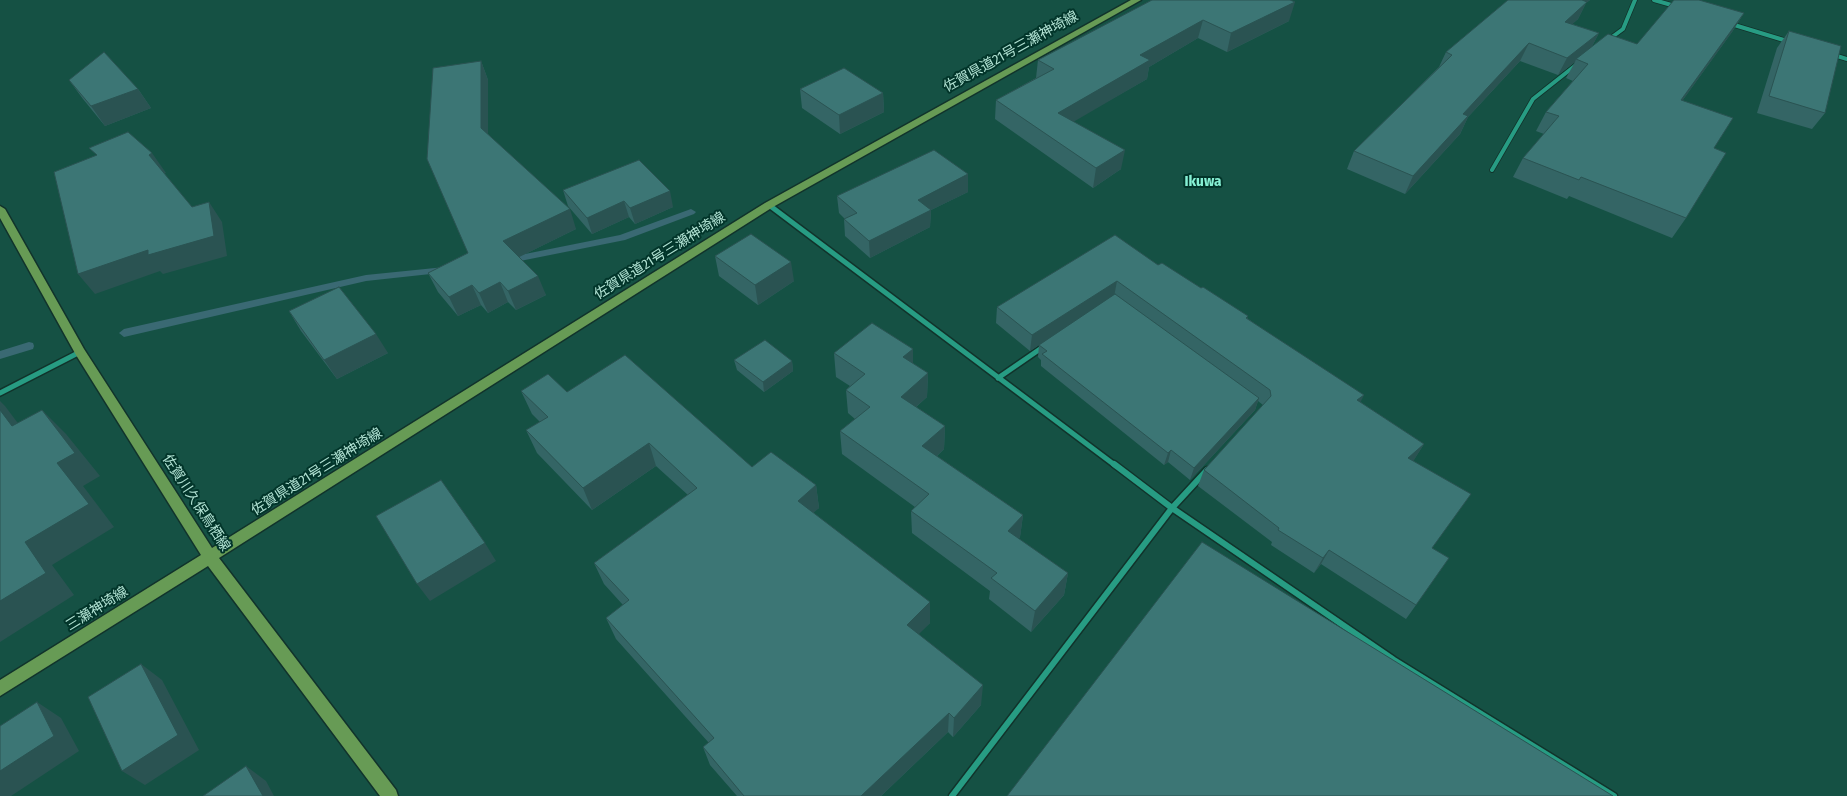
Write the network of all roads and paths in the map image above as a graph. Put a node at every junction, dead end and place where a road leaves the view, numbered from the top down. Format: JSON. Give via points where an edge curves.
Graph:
{"nodes":[{"id":1,"x":1137,"y":0,"type":"edge"},
{"id":2,"x":1635,"y":0,"type":"edge"},
{"id":3,"x":1654,"y":0,"type":"edge"},
{"id":4,"x":1682,"y":8,"type":"edge"},
{"id":5,"x":1728,"y":22,"type":"edge"},
{"id":6,"x":1792,"y":42,"type":"edge"},
{"id":7,"x":1600,"y":46,"type":"edge"},
{"id":8,"x":1829,"y":54,"type":"edge"},
{"id":9,"x":1847,"y":59,"type":"edge"},
{"id":10,"x":1578,"y":64,"type":"edge"},
{"id":11,"x":1492,"y":170,"type":"dead end"},
{"id":12,"x":769,"y":205,"type":"junction"},
{"id":13,"x":0,"y":209,"type":"edge"},
{"id":14,"x":1047,"y":345,"type":"edge"},
{"id":15,"x":80,"y":352,"type":"junction"},
{"id":16,"x":998,"y":378,"type":"junction"},
{"id":17,"x":0,"y":393,"type":"edge"},
{"id":18,"x":1210,"y":465,"type":"edge"},
{"id":19,"x":1172,"y":508,"type":"junction"},
{"id":20,"x":210,"y":557,"type":"junction"},
{"id":21,"x":0,"y":689,"type":"edge"},
{"id":22,"x":390,"y":796,"type":"edge"},
{"id":23,"x":952,"y":796,"type":"edge"},
{"id":24,"x":1614,"y":796,"type":"edge"}],
"edges":[{"from":1,"to":12,"type":"main road","name":"佐賀県道21号三瀬神埼線"},
{"from":2,"to":7,"type":"street","via":[[1623,29]]},
{"from":3,"to":4,"type":"street"},
{"from":5,"to":6,"type":"street"},
{"from":8,"to":9,"type":"street"},
{"from":10,"to":11,"type":"street","via":[[1532,99]]},
{"from":12,"to":16,"type":"street"},
{"from":12,"to":20,"type":"main road","name":"佐賀県道21号三瀬神埼線"},
{"from":13,"to":15,"type":"main road","name":"佐賀川久保鳥栖線"},
{"from":14,"to":16,"type":"street"},
{"from":15,"to":17,"type":"street"},
{"from":15,"to":20,"type":"main road","name":"佐賀川久保鳥栖線"},
{"from":16,"to":19,"type":"street"},
{"from":18,"to":19,"type":"street"},
{"from":19,"to":23,"type":"street"},
{"from":19,"to":24,"type":"street","via":[[1394,660]]},
{"from":20,"to":21,"type":"main road","name":"三瀬神埼線"},
{"from":20,"to":22,"type":"main road","name":"佐賀川久保鳥栖線"}]}
